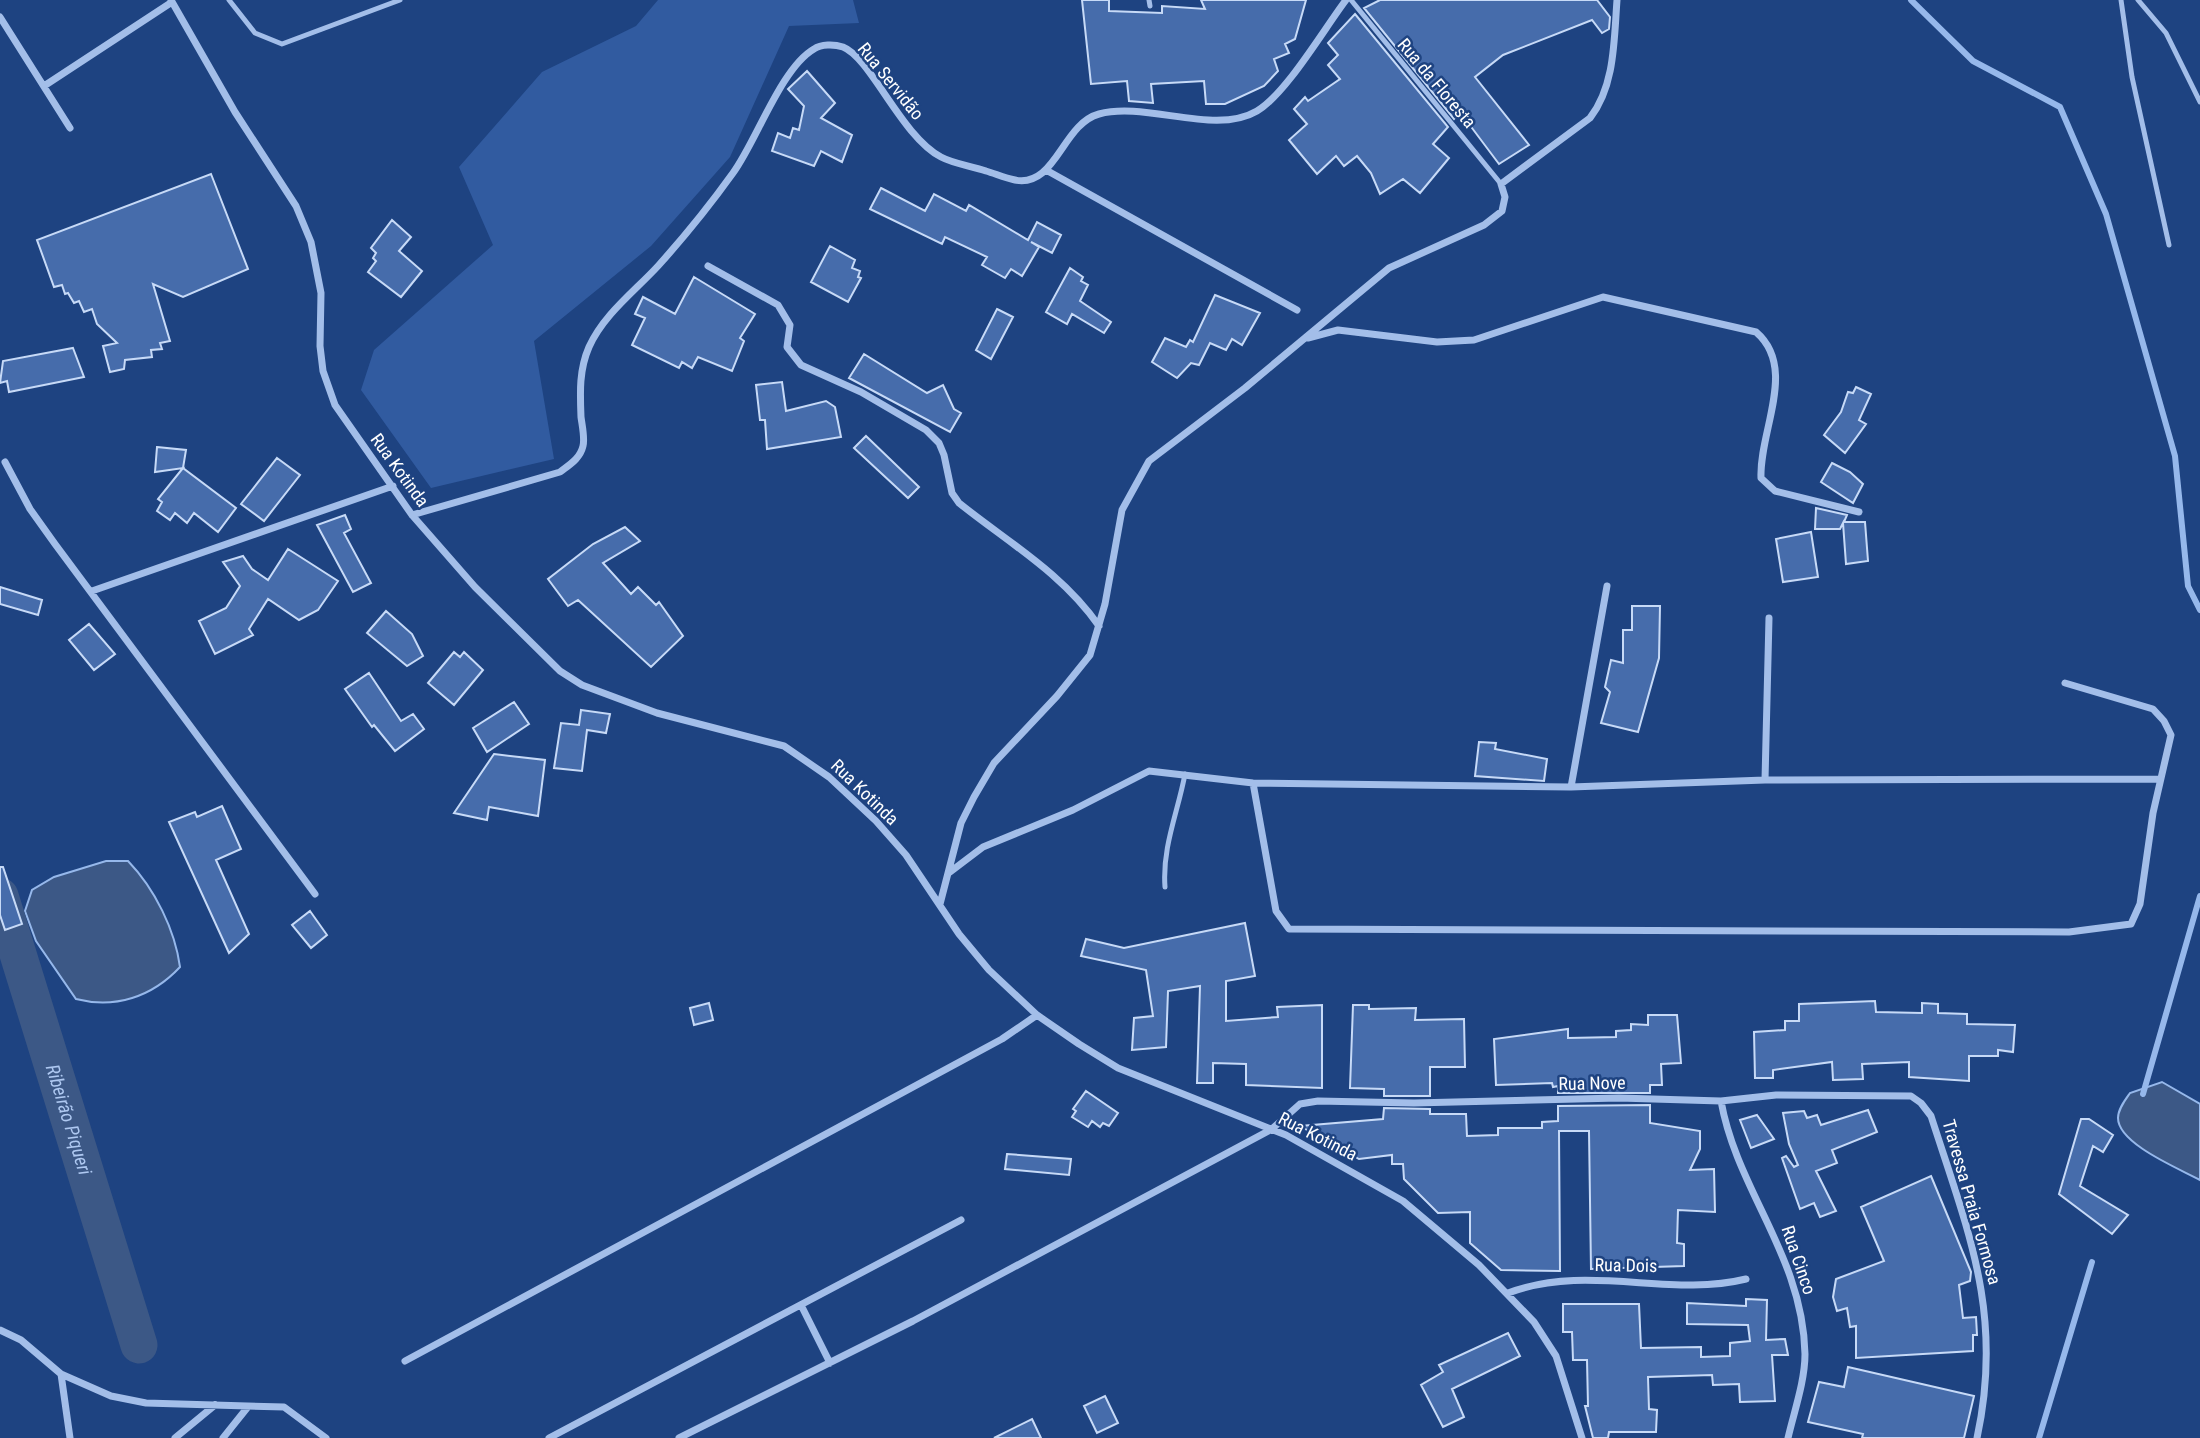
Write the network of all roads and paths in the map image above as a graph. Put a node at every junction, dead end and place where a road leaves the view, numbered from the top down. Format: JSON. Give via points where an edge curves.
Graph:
{"nodes":[{"id":1,"x":229,"y":0,"type":"edge"},
{"id":2,"x":400,"y":0,"type":"edge"},
{"id":3,"x":1348,"y":0,"type":"edge"},
{"id":4,"x":1617,"y":0,"type":"edge"},
{"id":5,"x":2121,"y":0,"type":"edge"},
{"id":6,"x":2138,"y":0,"type":"edge"},
{"id":7,"x":171,"y":1,"type":"edge"},
{"id":8,"x":0,"y":17,"type":"edge"},
{"id":9,"x":44,"y":86,"type":"junction"},
{"id":10,"x":2200,"y":102,"type":"edge"},
{"id":11,"x":70,"y":128,"type":"dead end"},
{"id":12,"x":1046,"y":170,"type":"junction"},
{"id":13,"x":1501,"y":184,"type":"junction"},
{"id":14,"x":2169,"y":245,"type":"dead end"},
{"id":15,"x":708,"y":266,"type":"dead end"},
{"id":16,"x":1297,"y":310,"type":"dead end"},
{"id":17,"x":1304,"y":340,"type":"junction"},
{"id":18,"x":5,"y":462,"type":"dead end"},
{"id":19,"x":393,"y":486,"type":"junction"},
{"id":20,"x":1859,"y":512,"type":"dead end"},
{"id":21,"x":412,"y":515,"type":"junction"},
{"id":22,"x":1607,"y":586,"type":"dead end"},
{"id":23,"x":92,"y":591,"type":"junction"},
{"id":24,"x":1769,"y":618,"type":"dead end"},
{"id":25,"x":1100,"y":626,"type":"junction"},
{"id":26,"x":2065,"y":683,"type":"dead end"},
{"id":27,"x":1185,"y":774,"type":"junction"},
{"id":28,"x":2159,"y":779,"type":"junction"},
{"id":29,"x":1765,"y":780,"type":"junction"},
{"id":30,"x":1253,"y":783,"type":"junction"},
{"id":31,"x":1571,"y":787,"type":"junction"},
{"id":32,"x":950,"y":872,"type":"junction"},
{"id":33,"x":1165,"y":887,"type":"dead end"},
{"id":34,"x":315,"y":894,"type":"dead end"},
{"id":35,"x":940,"y":904,"type":"junction"},
{"id":36,"x":1037,"y":1015,"type":"junction"},
{"id":37,"x":1721,"y":1101,"type":"junction"},
{"id":38,"x":1921,"y":1103,"type":"joint"},
{"id":39,"x":1272,"y":1129,"type":"junction"},
{"id":40,"x":961,"y":1220,"type":"dead end"},
{"id":41,"x":1746,"y":1279,"type":"dead end"},
{"id":42,"x":1508,"y":1293,"type":"junction"},
{"id":43,"x":801,"y":1305,"type":"junction"},
{"id":44,"x":0,"y":1330,"type":"edge"},
{"id":45,"x":405,"y":1361,"type":"dead end"},
{"id":46,"x":830,"y":1363,"type":"junction"},
{"id":47,"x":61,"y":1374,"type":"junction"},
{"id":48,"x":215,"y":1405,"type":"junction"},
{"id":49,"x":247,"y":1408,"type":"junction"},
{"id":50,"x":70,"y":1438,"type":"edge"},
{"id":51,"x":175,"y":1438,"type":"edge"},
{"id":52,"x":223,"y":1438,"type":"edge"},
{"id":53,"x":326,"y":1438,"type":"edge"},
{"id":54,"x":549,"y":1438,"type":"edge"},
{"id":55,"x":679,"y":1438,"type":"edge"},
{"id":56,"x":1582,"y":1438,"type":"edge"},
{"id":57,"x":1788,"y":1438,"type":"edge"},
{"id":58,"x":1977,"y":1438,"type":"edge"}],
"edges":[{"from":1,"to":2,"type":"lane","via":[[256,33],[282,44]]},
{"from":3,"to":12,"type":"street","via":[[1261,110],[1250,116],[1219,119],[1130,111],[1098,114],[1070,133]]},
{"from":3,"to":13,"type":"lane","name":"Rua da Floresta"},
{"from":4,"to":13,"type":"street","via":[[1609,79],[1601,104],[1590,118]]},
{"from":5,"to":14,"type":"lane","via":[[2132,77]]},
{"from":6,"to":10,"type":"lane","via":[[2171,42]]},
{"from":7,"to":9,"type":"street"},
{"from":7,"to":19,"type":"street","name":"Rua Kotinda","via":[[296,206],[318,273],[320,346],[329,390]]},
{"from":8,"to":9,"type":"street"},
{"from":9,"to":11,"type":"street"},
{"from":12,"to":16,"type":"street"},
{"from":12,"to":21,"type":"street","name":"Rua Servidão","via":[[1017,181],[942,157],[912,132],[844,47],[813,49],[783,85],[728,180],[659,265],[602,325],[589,347],[580,377],[583,445],[576,460],[560,472]]},
{"from":13,"to":17,"type":"street","via":[[1505,206],[1494,218],[1389,268]]},
{"from":15,"to":25,"type":"street","via":[[778,305],[790,326],[787,347],[801,365],[926,430],[939,443],[959,503],[1049,571]]},
{"from":17,"to":20,"type":"street","via":[[1338,330],[1437,342],[1474,340],[1603,297],[1756,332],[1769,343],[1777,371],[1760,478],[1775,491]]},
{"from":17,"to":25,"type":"street","via":[[1149,461],[1122,510]]},
{"from":18,"to":23,"type":"street","via":[[30,509]]},
{"from":19,"to":21,"type":"street","name":"Rua Kotinda"},
{"from":19,"to":23,"type":"street"},
{"from":21,"to":35,"type":"street","name":"Rua Kotinda","via":[[475,587],[560,671],[582,685],[636,706],[784,746],[829,777],[876,821]]},
{"from":22,"to":31,"type":"street"},
{"from":23,"to":34,"type":"street"},
{"from":24,"to":29,"type":"street"},
{"from":25,"to":32,"type":"street","via":[[1078,673],[1014,740],[974,797],[961,823]]},
{"from":26,"to":28,"type":"street","via":[[2153,709],[2171,735]]},
{"from":27,"to":30,"type":"street"},
{"from":27,"to":32,"type":"street","via":[[1149,771],[1073,810],[983,847]]},
{"from":27,"to":33,"type":"lane","via":[[1169,832]]},
{"from":28,"to":29,"type":"street"},
{"from":28,"to":30,"type":"street","via":[[2140,904],[2131,925],[2069,932],[1289,929],[1276,911]]},
{"from":29,"to":31,"type":"street"},
{"from":30,"to":31,"type":"street"},
{"from":32,"to":35,"type":"street"},
{"from":35,"to":36,"type":"street","name":"Rua Kotinda","via":[[989,970]]},
{"from":36,"to":39,"type":"street","name":"Rua Kotinda","via":[[1118,1068]]},
{"from":36,"to":45,"type":"street","via":[[1002,1039]]},
{"from":37,"to":38,"type":"street","name":"Rua Nove","via":[[1776,1094],[1887,1095],[1911,1096]]},
{"from":37,"to":39,"type":"street","name":"Rua Nove","via":[[1318,1101],[1300,1104]]},
{"from":37,"to":57,"type":"street","name":"Rua Cinco","via":[[1734,1150],[1779,1242],[1803,1323],[1805,1357]]},
{"from":38,"to":58,"type":"street","name":"Travessa Praia Formosa","via":[[1931,1116],[1980,1273],[1988,1367]]},
{"from":39,"to":42,"type":"street","name":"Rua Kotinda","via":[[1403,1201]]},
{"from":39,"to":46,"type":"street","name":"Rua Nove"},
{"from":40,"to":43,"type":"street"},
{"from":41,"to":42,"type":"street","name":"Rua Dois","via":[[1695,1284],[1554,1280]]},
{"from":42,"to":56,"type":"street","name":"Rua Kotinda","via":[[1556,1356]]},
{"from":43,"to":46,"type":"street"},
{"from":43,"to":54,"type":"street"},
{"from":44,"to":47,"type":"street","via":[[21,1340]]},
{"from":46,"to":55,"type":"street","name":"Rua Nove"},
{"from":47,"to":48,"type":"street","via":[[111,1395],[146,1403]]},
{"from":47,"to":50,"type":"street"},
{"from":48,"to":49,"type":"street"},
{"from":48,"to":51,"type":"street"},
{"from":49,"to":52,"type":"street"},
{"from":49,"to":53,"type":"street","via":[[284,1407]]}]}
